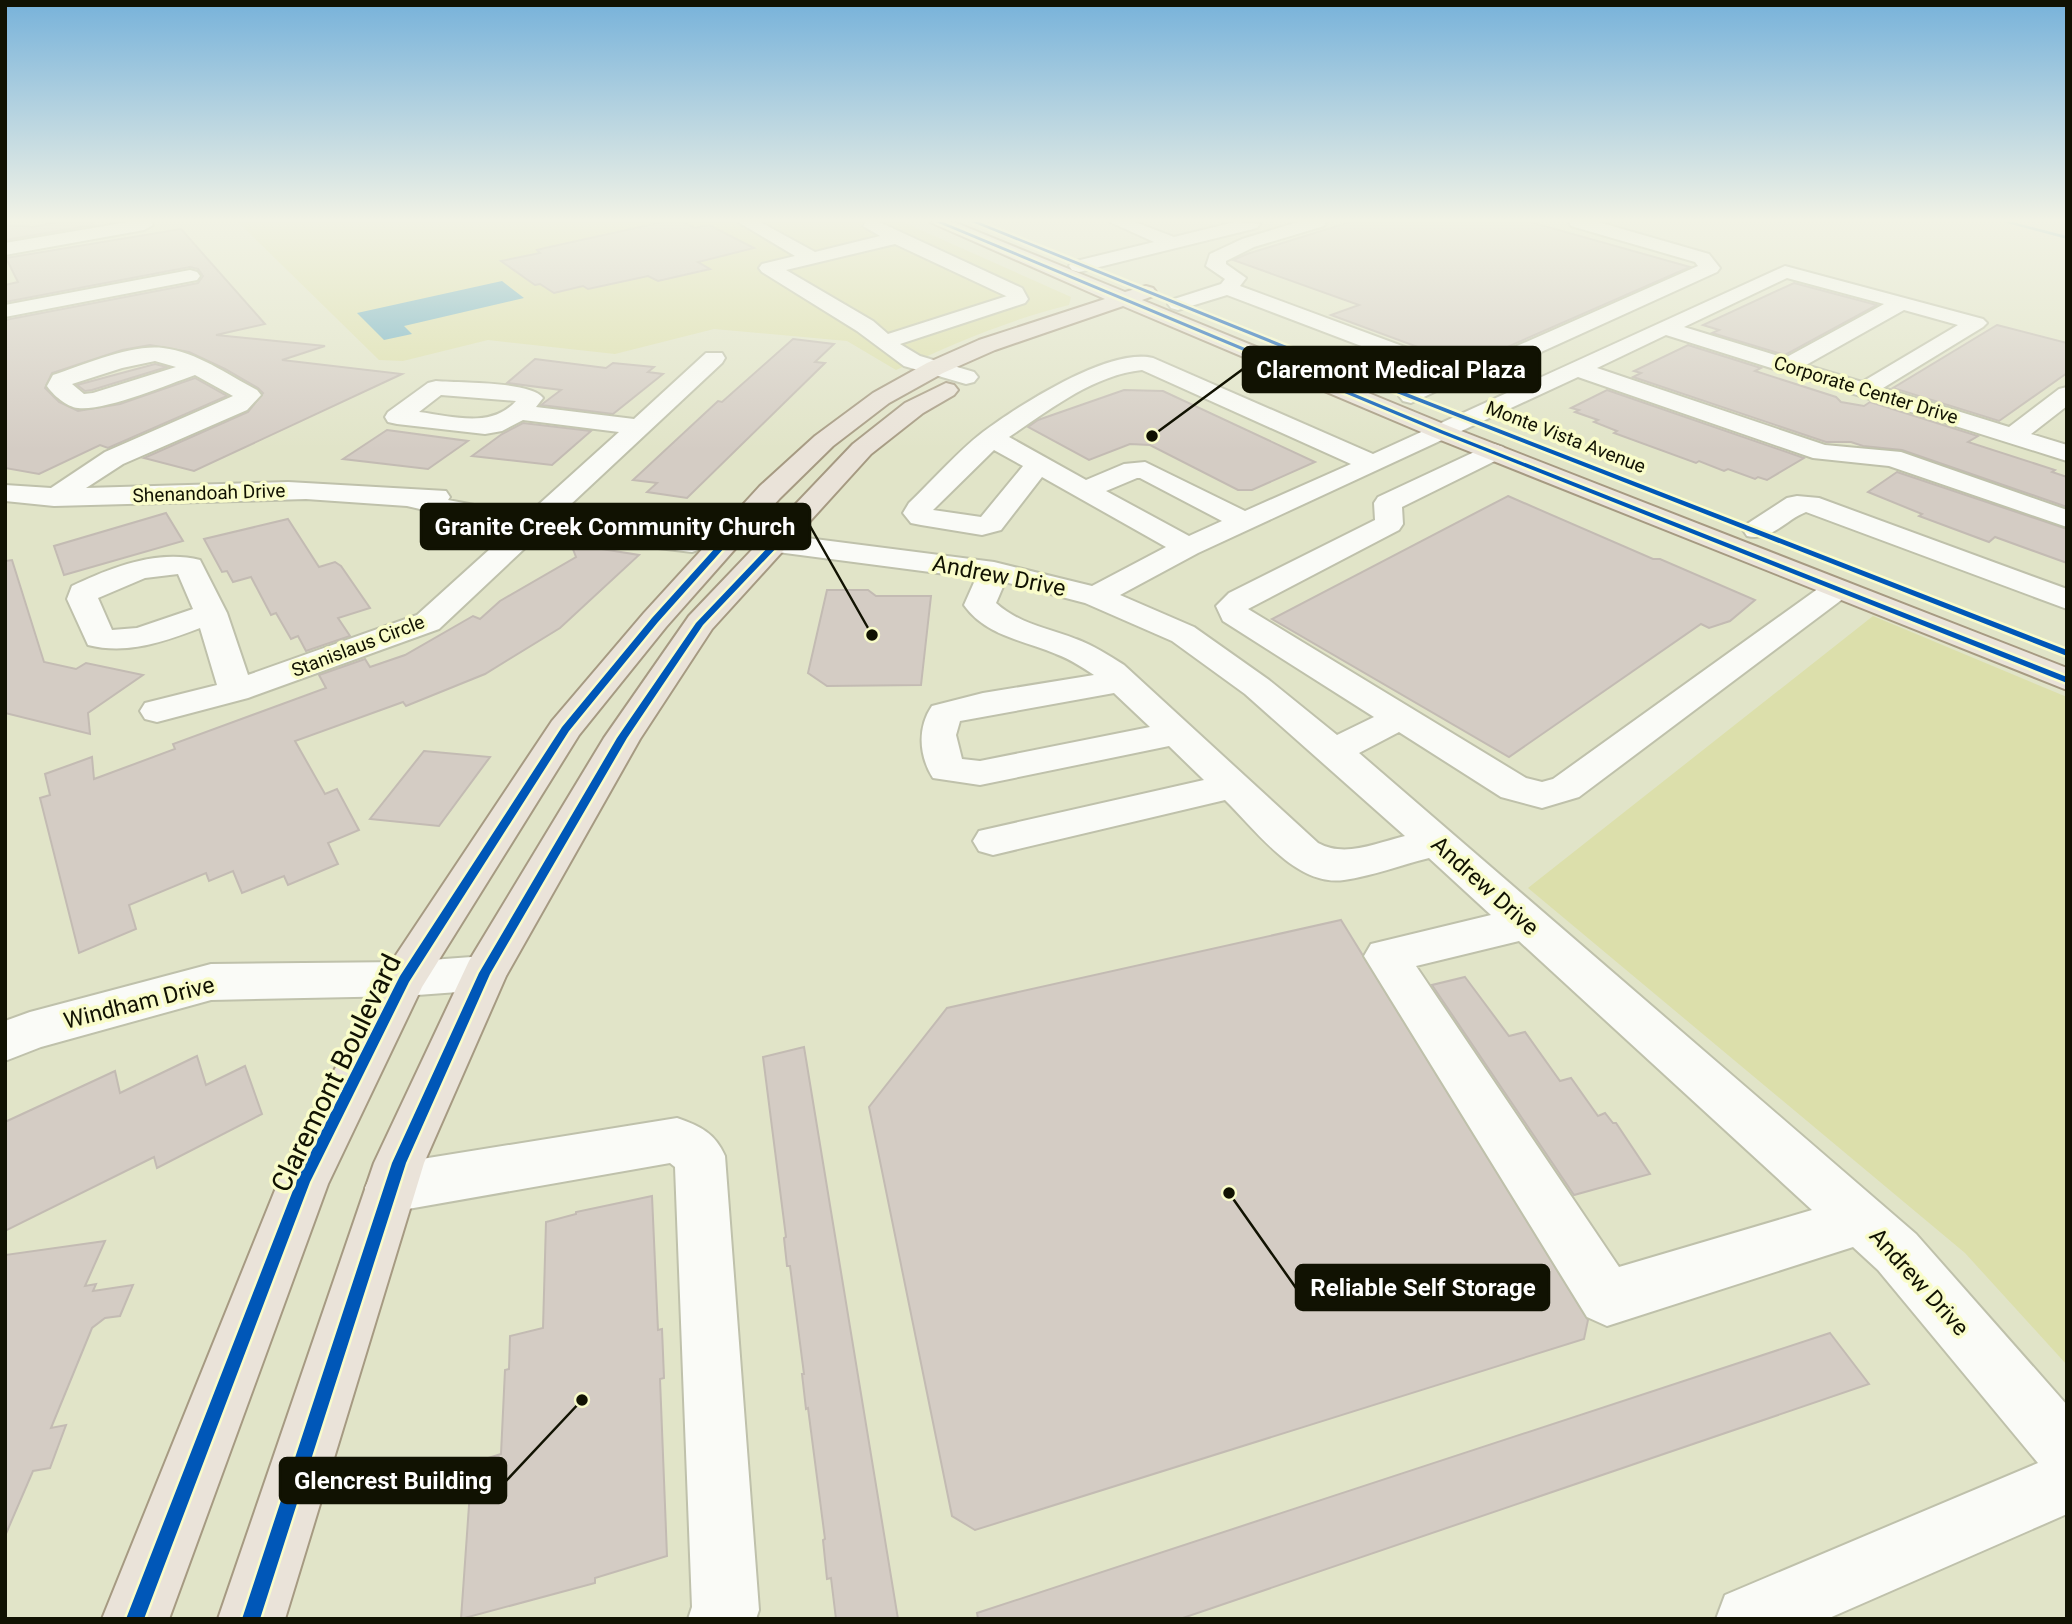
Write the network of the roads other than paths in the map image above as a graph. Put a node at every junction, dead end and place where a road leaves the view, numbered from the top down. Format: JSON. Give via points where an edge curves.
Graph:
{"nodes":[{"id":1,"x":75,"y":298,"type":"edge"},
{"id":2,"x":818,"y":298,"type":"edge"},
{"id":3,"x":1017,"y":298,"type":"edge"},
{"id":4,"x":1115,"y":298,"type":"edge"},
{"id":5,"x":1140,"y":298,"type":"edge"},
{"id":6,"x":1192,"y":298,"type":"edge"},
{"id":7,"x":1252,"y":298,"type":"edge"},
{"id":8,"x":1644,"y":298,"type":"edge"},
{"id":9,"x":1730,"y":298,"type":"edge"},
{"id":10,"x":1882,"y":298,"type":"edge"},
{"id":11,"x":1120,"y":300,"type":"junction"},
{"id":12,"x":1144,"y":300,"type":"junction"},
{"id":13,"x":1173,"y":303,"type":"junction"},
{"id":14,"x":1902,"y":303,"type":"junction"},
{"id":15,"x":5,"y":311,"type":"edge"},
{"id":16,"x":1665,"y":328,"type":"junction"},
{"id":17,"x":885,"y":342,"type":"junction"},
{"id":18,"x":714,"y":358,"type":"dead end"},
{"id":19,"x":1787,"y":366,"type":"junction"},
{"id":20,"x":195,"y":368,"type":"dead end"},
{"id":21,"x":935,"y":368,"type":"junction"},
{"id":22,"x":1577,"y":369,"type":"junction"},
{"id":23,"x":1455,"y":373,"type":"junction"},
{"id":24,"x":967,"y":377,"type":"junction"},
{"id":25,"x":1864,"y":390,"type":"junction"},
{"id":26,"x":2067,"y":394,"type":"edge"},
{"id":27,"x":1411,"y":396,"type":"junction"},
{"id":28,"x":519,"y":412,"type":"dead end"},
{"id":29,"x":1469,"y":418,"type":"junction"},
{"id":30,"x":639,"y":427,"type":"junction"},
{"id":31,"x":1442,"y":432,"type":"junction"},
{"id":32,"x":2013,"y":436,"type":"junction"},
{"id":33,"x":991,"y":438,"type":"junction"},
{"id":34,"x":1493,"y":452,"type":"junction"},
{"id":35,"x":2067,"y":453,"type":"edge"},
{"id":36,"x":1039,"y":464,"type":"junction"},
{"id":37,"x":1373,"y":464,"type":"junction"},
{"id":38,"x":1084,"y":489,"type":"junction"},
{"id":39,"x":5,"y":494,"type":"edge"},
{"id":40,"x":54,"y":498,"type":"junction"},
{"id":41,"x":544,"y":514,"type":"junction"},
{"id":42,"x":2067,"y":519,"type":"edge"},
{"id":43,"x":1244,"y":522,"type":"junction"},
{"id":44,"x":1757,"y":530,"type":"junction"},
{"id":45,"x":722,"y":537,"type":"junction"},
{"id":46,"x":777,"y":543,"type":"junction"},
{"id":47,"x":1188,"y":547,"type":"junction"},
{"id":48,"x":994,"y":571,"type":"junction"},
{"id":49,"x":1837,"y":589,"type":"junction"},
{"id":50,"x":1096,"y":596,"type":"junction"},
{"id":51,"x":2067,"y":600,"type":"edge"},
{"id":52,"x":211,"y":613,"type":"junction"},
{"id":53,"x":2067,"y":653,"type":"edge"},
{"id":54,"x":2067,"y":680,"type":"edge"},
{"id":55,"x":1122,"y":681,"type":"junction"},
{"id":56,"x":236,"y":691,"type":"junction"},
{"id":57,"x":157,"y":711,"type":"dead end"},
{"id":58,"x":1401,"y":718,"type":"junction"},
{"id":59,"x":1177,"y":733,"type":"junction"},
{"id":60,"x":1334,"y":751,"type":"junction"},
{"id":61,"x":1233,"y":786,"type":"junction"},
{"id":62,"x":993,"y":841,"type":"dead end"},
{"id":63,"x":1436,"y":842,"type":"junction"},
{"id":64,"x":1527,"y":923,"type":"junction"},
{"id":65,"x":485,"y":973,"type":"junction"},
{"id":66,"x":404,"y":979,"type":"junction"},
{"id":67,"x":5,"y":1042,"type":"edge"},
{"id":68,"x":391,"y":1188,"type":"junction"},
{"id":69,"x":1861,"y":1220,"type":"junction"},
{"id":70,"x":2067,"y":1451,"type":"edge"},
{"id":71,"x":2067,"y":1482,"type":"edge"},
{"id":72,"x":135,"y":1619,"type":"edge"},
{"id":73,"x":251,"y":1619,"type":"edge"},
{"id":74,"x":721,"y":1619,"type":"edge"},
{"id":75,"x":1749,"y":1619,"type":"edge"}],
"edges":[{"from":1,"to":15,"type":"street"},
{"from":2,"to":17,"type":"street"},
{"from":3,"to":17,"type":"street"},
{"from":4,"to":11,"type":"main road"},
{"from":5,"to":12,"type":"main road","name":"Monte Vista Avenue"},
{"from":6,"to":13,"type":"street"},
{"from":7,"to":23,"type":"street"},
{"from":8,"to":23,"type":"street","via":[[1478,372]]},
{"from":9,"to":16,"type":"street"},
{"from":10,"to":14,"type":"street"},
{"from":11,"to":12,"type":"main road","name":"Claremont Boulevard"},
{"from":11,"to":21,"type":"main road","name":"Claremont Boulevard","via":[[987,345]]},
{"from":12,"to":13,"type":"main road","name":"Claremont Boulevard"},
{"from":12,"to":24,"type":"main road","name":"Claremont Boulevard"},
{"from":12,"to":31,"type":"main road","name":"Monte Vista Avenue"},
{"from":13,"to":27,"type":"main road","name":"Monte Vista Avenue"},
{"from":14,"to":19,"type":"street"},
{"from":14,"to":25,"type":"street","via":[[1976,323]]},
{"from":16,"to":19,"type":"street","name":"Corporate Center Drive"},
{"from":16,"to":22,"type":"street"},
{"from":17,"to":21,"type":"street","via":[[912,361]]},
{"from":18,"to":30,"type":"street","name":"Stanislaus Circle"},
{"from":19,"to":25,"type":"street","name":"Corporate Center Drive"},
{"from":20,"to":40,"type":"street","via":[[248,395],[238,405],[114,458]]},
{"from":21,"to":24,"type":"street"},
{"from":21,"to":45,"type":"main road","name":"Claremont Boulevard","via":[[881,398],[824,441]]},
{"from":22,"to":29,"type":"street"},
{"from":22,"to":42,"type":"street","via":[[1822,453],[1892,458]]},
{"from":23,"to":27,"type":"street"},
{"from":24,"to":46,"type":"main road","name":"Claremont Boulevard","via":[[914,408],[862,449]]},
{"from":25,"to":32,"type":"street","name":"Corporate Center Drive"},
{"from":26,"to":32,"type":"street"},
{"from":27,"to":29,"type":"main road","name":"Monte Vista Avenue"},
{"from":28,"to":30,"type":"street"},
{"from":29,"to":31,"type":"street"},
{"from":29,"to":44,"type":"main road","name":"Monte Vista Avenue"},
{"from":30,"to":41,"type":"street","name":"Stanislaus Circle"},
{"from":31,"to":34,"type":"main road","name":"Monte Vista Avenue"},
{"from":31,"to":37,"type":"street"},
{"from":32,"to":35,"type":"street","name":"Corporate Center Drive"},
{"from":33,"to":36,"type":"street"},
{"from":33,"to":36,"type":"street","via":[[919,509],[921,517],[991,524]]},
{"from":33,"to":37,"type":"street","via":[[1057,396],[1125,365],[1145,363]]},
{"from":34,"to":49,"type":"main road","name":"Monte Vista Avenue"},
{"from":34,"to":58,"type":"street","via":[[1388,503],[1389,524],[1232,606],[1234,614]]},
{"from":36,"to":38,"type":"street"},
{"from":37,"to":43,"type":"street"},
{"from":38,"to":43,"type":"street","via":[[1133,470],[1145,470]]},
{"from":38,"to":47,"type":"street"},
{"from":39,"to":40,"type":"street","name":"Shenandoah Drive"},
{"from":40,"to":41,"type":"street","name":"Shenandoah Drive","via":[[291,490],[413,499],[446,509]]},
{"from":41,"to":45,"type":"street","name":"Shenandoah Drive","via":[[692,543]]},
{"from":41,"to":56,"type":"street","name":"Stanislaus Circle","via":[[428,622]]},
{"from":43,"to":47,"type":"street"},
{"from":44,"to":51,"type":"street","via":[[1797,505],[1809,504]]},
{"from":44,"to":53,"type":"main road","name":"Monte Vista Avenue"},
{"from":45,"to":46,"type":"street","name":"Andrew Drive"},
{"from":45,"to":66,"type":"main road","name":"Claremont Boulevard","via":[[565,729]]},
{"from":46,"to":48,"type":"street","name":"Andrew Drive"},
{"from":46,"to":65,"type":"main road","name":"Claremont Boulevard","via":[[700,623],[622,738]]},
{"from":47,"to":50,"type":"street"},
{"from":48,"to":50,"type":"street","name":"Andrew Drive"},
{"from":48,"to":55,"type":"street","via":[[979,604],[993,619],[1077,651]]},
{"from":49,"to":54,"type":"main road","name":"Monte Vista Avenue"},
{"from":49,"to":58,"type":"street","via":[[1566,788],[1542,795],[1514,788]]},
{"from":50,"to":60,"type":"street","name":"Andrew Drive","via":[[1183,634]]},
{"from":52,"to":52,"type":"street","via":[[189,566],[177,564],[99,584],[83,593],[82,599],[99,638],[110,641],[127,640]]},
{"from":52,"to":56,"type":"street"},
{"from":55,"to":59,"type":"street"},
{"from":55,"to":59,"type":"street","via":[[944,714],[939,735],[946,769],[980,773]]},
{"from":56,"to":57,"type":"street","name":"Stanislaus Circle"},
{"from":58,"to":60,"type":"street"},
{"from":59,"to":61,"type":"street"},
{"from":60,"to":63,"type":"street","name":"Andrew Drive"},
{"from":61,"to":62,"type":"street"},
{"from":61,"to":63,"type":"street","via":[[1304,853],[1323,864],[1342,866]]},
{"from":63,"to":64,"type":"street","name":"Andrew Drive"},
{"from":64,"to":69,"type":"street","name":"Andrew Drive"},
{"from":64,"to":69,"type":"street","via":[[1386,956],[1607,1298]]},
{"from":65,"to":66,"type":"street","name":"Windham Drive"},
{"from":65,"to":68,"type":"main road","name":"Claremont Boulevard"},
{"from":66,"to":67,"type":"street","name":"Windham Drive","via":[[211,982],[30,1031]]},
{"from":66,"to":72,"type":"main road","name":"Claremont Boulevard","via":[[304,1180]]},
{"from":68,"to":73,"type":"main road","name":"Claremont Boulevard"},
{"from":68,"to":74,"type":"street","via":[[677,1140],[700,1156],[726,1609]]},
{"from":69,"to":70,"type":"street","name":"Andrew Drive","via":[[1897,1252]]},
{"from":71,"to":75,"type":"street"}]}
